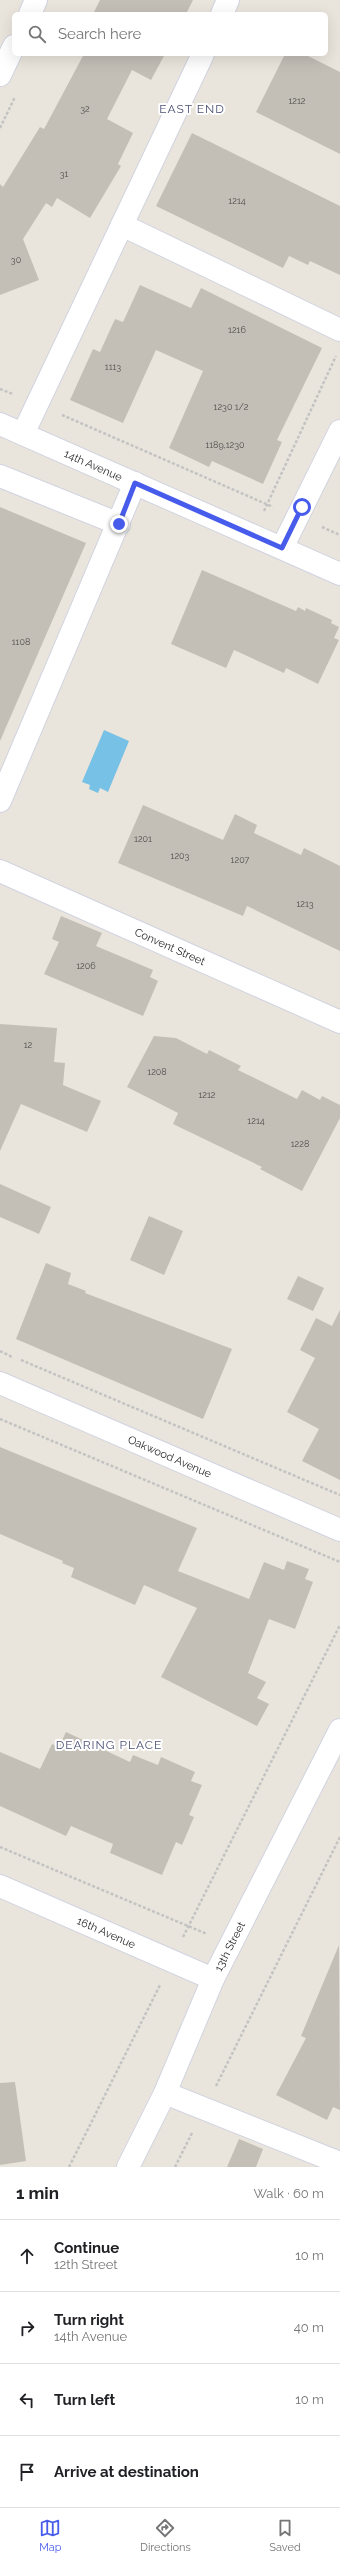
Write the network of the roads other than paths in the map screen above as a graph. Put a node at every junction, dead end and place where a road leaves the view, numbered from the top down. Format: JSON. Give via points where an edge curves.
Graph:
{"nodes":[{"id":1,"x":36,"y":0,"type":"edge"},
{"id":2,"x":228,"y":0,"type":"edge"},
{"id":3,"x":31,"y":12,"type":"edge"},
{"id":4,"x":223,"y":12,"type":"edge"},
{"id":5,"x":12,"y":50,"type":"edge"},
{"id":6,"x":202,"y":56,"type":"edge"},
{"id":7,"x":0,"y":75,"type":"edge"},
{"id":8,"x":122,"y":225,"type":"junction"},
{"id":9,"x":340,"y":330,"type":"edge"},
{"id":10,"x":0,"y":424,"type":"edge"},
{"id":11,"x":340,"y":432,"type":"edge"},
{"id":12,"x":23,"y":434,"type":"junction"},
{"id":13,"x":0,"y":476,"type":"edge"},
{"id":14,"x":135,"y":483,"type":"junction"},
{"id":15,"x":119,"y":524,"type":"junction"},
{"id":16,"x":282,"y":548,"type":"junction"},
{"id":17,"x":340,"y":574,"type":"edge"},
{"id":18,"x":0,"y":801,"type":"edge"},
{"id":19,"x":0,"y":870,"type":"edge"},
{"id":20,"x":340,"y":1022,"type":"edge"},
{"id":21,"x":0,"y":1383,"type":"edge"},
{"id":22,"x":340,"y":1530,"type":"edge"},
{"id":23,"x":340,"y":1730,"type":"edge"},
{"id":24,"x":0,"y":1886,"type":"edge"},
{"id":25,"x":214,"y":1979,"type":"junction"},
{"id":26,"x":165,"y":2093,"type":"junction"},
{"id":27,"x":340,"y":2163,"type":"edge"},
{"id":28,"x":128,"y":2167,"type":"edge"}],
"edges":[{"from":1,"to":3,"type":"street"},
{"from":2,"to":4,"type":"street"},
{"from":5,"to":7,"type":"street"},
{"from":6,"to":8,"type":"street"},
{"from":8,"to":9,"type":"street"},
{"from":8,"to":12,"type":"street"},
{"from":10,"to":12,"type":"street","name":"14th Avenue"},
{"from":11,"to":16,"type":"street"},
{"from":12,"to":14,"type":"street","name":"14th Avenue"},
{"from":13,"to":15,"type":"street"},
{"from":14,"to":15,"type":"street"},
{"from":14,"to":16,"type":"street","name":"14th Avenue"},
{"from":15,"to":18,"type":"street"},
{"from":16,"to":17,"type":"street","name":"14th Avenue"},
{"from":19,"to":20,"type":"street","name":"Convent Street"},
{"from":21,"to":22,"type":"street","name":"Oakwood Avenue"},
{"from":23,"to":25,"type":"street","name":"13th Street"},
{"from":24,"to":25,"type":"street","name":"16th Avenue"},
{"from":25,"to":26,"type":"street","name":"13th Street"},
{"from":26,"to":27,"type":"street"},
{"from":26,"to":28,"type":"street","name":"13th Street"}]}
